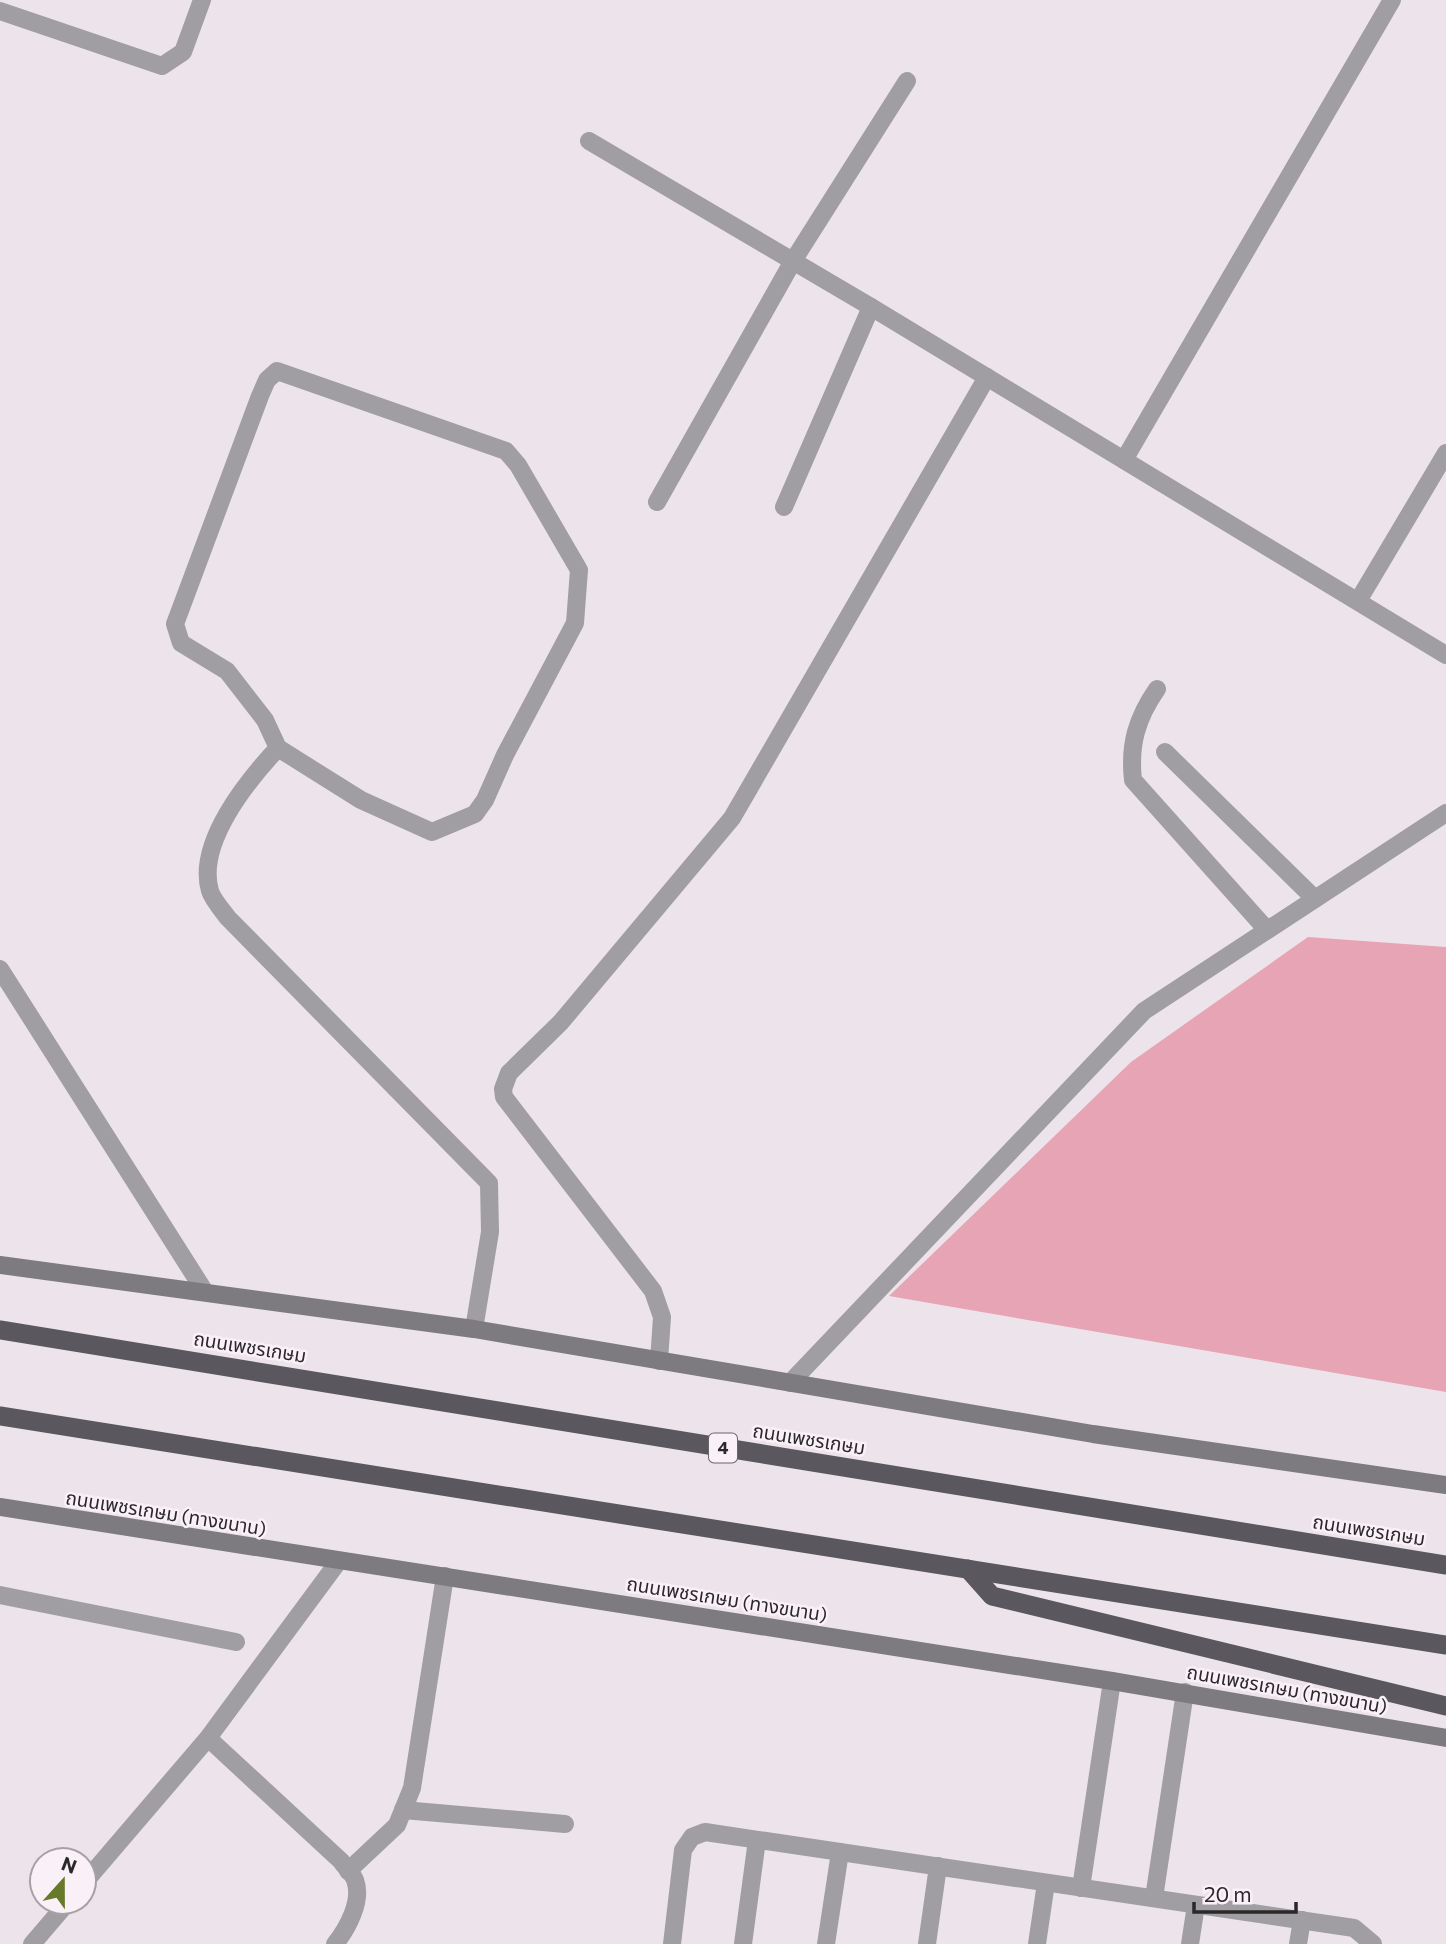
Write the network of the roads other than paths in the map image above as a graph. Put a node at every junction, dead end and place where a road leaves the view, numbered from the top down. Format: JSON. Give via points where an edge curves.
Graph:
{"nodes":[{"id":1,"x":202,"y":0,"type":"edge"},
{"id":2,"x":1392,"y":0,"type":"edge"},
{"id":3,"x":0,"y":11,"type":"edge"},
{"id":4,"x":907,"y":81,"type":"dead end"},
{"id":5,"x":589,"y":141,"type":"dead end"},
{"id":6,"x":793,"y":261,"type":"junction"},
{"id":7,"x":871,"y":307,"type":"junction"},
{"id":8,"x":987,"y":377,"type":"junction"},
{"id":9,"x":1446,"y":453,"type":"edge"},
{"id":10,"x":1124,"y":460,"type":"junction"},
{"id":11,"x":657,"y":502,"type":"dead end"},
{"id":12,"x":784,"y":507,"type":"dead end"},
{"id":13,"x":1359,"y":601,"type":"junction"},
{"id":14,"x":1446,"y":655,"type":"edge"},
{"id":15,"x":1157,"y":689,"type":"dead end"},
{"id":16,"x":278,"y":748,"type":"junction"},
{"id":17,"x":1165,"y":752,"type":"dead end"},
{"id":18,"x":1446,"y":813,"type":"edge"},
{"id":19,"x":1315,"y":899,"type":"junction"},
{"id":20,"x":1267,"y":930,"type":"junction"},
{"id":21,"x":0,"y":970,"type":"edge"},
{"id":22,"x":0,"y":1265,"type":"edge"},
{"id":23,"x":205,"y":1292,"type":"junction"},
{"id":24,"x":474,"y":1329,"type":"junction"},
{"id":25,"x":0,"y":1330,"type":"edge"},
{"id":26,"x":659,"y":1362,"type":"junction"},
{"id":27,"x":790,"y":1382,"type":"junction"},
{"id":28,"x":0,"y":1416,"type":"edge"},
{"id":29,"x":1446,"y":1485,"type":"edge"},
{"id":30,"x":0,"y":1507,"type":"edge"},
{"id":31,"x":338,"y":1562,"type":"junction"},
{"id":32,"x":1446,"y":1565,"type":"edge"},
{"id":33,"x":968,"y":1569,"type":"junction"},
{"id":34,"x":445,"y":1576,"type":"junction"},
{"id":35,"x":0,"y":1595,"type":"edge"},
{"id":36,"x":236,"y":1642,"type":"dead end"},
{"id":37,"x":1446,"y":1645,"type":"edge"},
{"id":38,"x":1112,"y":1681,"type":"junction"},
{"id":39,"x":1185,"y":1692,"type":"junction"},
{"id":40,"x":1446,"y":1706,"type":"edge"},
{"id":41,"x":208,"y":1738,"type":"junction"},
{"id":42,"x":1446,"y":1738,"type":"edge"},
{"id":43,"x":403,"y":1810,"type":"junction"},
{"id":44,"x":565,"y":1824,"type":"dead end"},
{"id":45,"x":757,"y":1840,"type":"junction"},
{"id":46,"x":840,"y":1852,"type":"junction"},
{"id":47,"x":938,"y":1866,"type":"junction"},
{"id":48,"x":98,"y":1867,"type":"edge"},
{"id":49,"x":348,"y":1871,"type":"junction"},
{"id":50,"x":1046,"y":1883,"type":"junction"},
{"id":51,"x":1081,"y":1888,"type":"junction"},
{"id":52,"x":1154,"y":1898,"type":"junction"},
{"id":53,"x":1196,"y":1905,"type":"junction"},
{"id":54,"x":56,"y":1916,"type":"edge"},
{"id":55,"x":1302,"y":1920,"type":"junction"},
{"id":56,"x":32,"y":1944,"type":"edge"},
{"id":57,"x":335,"y":1944,"type":"edge"},
{"id":58,"x":672,"y":1944,"type":"edge"},
{"id":59,"x":743,"y":1944,"type":"edge"},
{"id":60,"x":826,"y":1944,"type":"edge"},
{"id":61,"x":927,"y":1944,"type":"edge"},
{"id":62,"x":1037,"y":1944,"type":"edge"},
{"id":63,"x":1190,"y":1944,"type":"edge"},
{"id":64,"x":1298,"y":1944,"type":"edge"},
{"id":65,"x":1373,"y":1944,"type":"edge"}],
"edges":[{"from":1,"to":3,"type":"street","via":[[183,52],[162,66]]},
{"from":2,"to":10,"type":"street"},
{"from":4,"to":6,"type":"street"},
{"from":5,"to":6,"type":"street"},
{"from":6,"to":7,"type":"street"},
{"from":6,"to":11,"type":"street"},
{"from":7,"to":8,"type":"street"},
{"from":7,"to":12,"type":"street"},
{"from":8,"to":10,"type":"street"},
{"from":8,"to":26,"type":"street","via":[[732,818],[561,1022],[506,1076],[504,1097],[653,1291],[662,1317]]},
{"from":9,"to":13,"type":"street"},
{"from":10,"to":13,"type":"street"},
{"from":13,"to":14,"type":"street"},
{"from":15,"to":20,"type":"street","via":[[1140,714],[1135,732],[1130,758],[1133,780]]},
{"from":16,"to":16,"type":"street","via":[[361,800],[432,832],[467,819],[485,800],[575,623],[579,570],[519,465],[506,452],[277,372],[267,380],[260,396],[175,624],[181,643],[227,671],[265,720]]},
{"from":16,"to":24,"type":"street","via":[[248,780],[210,851],[210,889],[228,918],[489,1183],[491,1232]]},
{"from":17,"to":19,"type":"street"},
{"from":18,"to":19,"type":"street"},
{"from":19,"to":20,"type":"street"},
{"from":20,"to":27,"type":"street","via":[[1144,1011]]},
{"from":21,"to":23,"type":"street"},
{"from":22,"to":23,"type":"main road"},
{"from":23,"to":24,"type":"main road"},
{"from":24,"to":26,"type":"main road"},
{"from":25,"to":32,"type":"highway","name":"ถนนเพชรเกษม","number":"4"},
{"from":26,"to":27,"type":"main road"},
{"from":27,"to":29,"type":"main road","via":[[1093,1434]]},
{"from":28,"to":33,"type":"highway"},
{"from":30,"to":31,"type":"main road","name":"ถนนเพชรเกษม (ทางขนาน)"},
{"from":31,"to":34,"type":"main road","name":"ถนนเพชรเกษม (ทางขนาน)"},
{"from":31,"to":41,"type":"street"},
{"from":33,"to":37,"type":"highway"},
{"from":33,"to":40,"type":"highway","via":[[992,1596]]},
{"from":34,"to":38,"type":"main road","name":"ถนนเพชรเกษม (ทางขนาน)"},
{"from":34,"to":43,"type":"street","via":[[412,1788]]},
{"from":35,"to":36,"type":"street"},
{"from":38,"to":39,"type":"main road","name":"ถนนเพชรเกษม (ทางขนาน)"},
{"from":38,"to":51,"type":"street"},
{"from":39,"to":42,"type":"main road","name":"ถนนเพชรเกษม (ทางขนาน)"},
{"from":39,"to":52,"type":"street"},
{"from":41,"to":48,"type":"street"},
{"from":41,"to":49,"type":"street"},
{"from":43,"to":44,"type":"street"},
{"from":43,"to":49,"type":"street","via":[[397,1825]]},
{"from":45,"to":46,"type":"street"},
{"from":45,"to":58,"type":"street","via":[[705,1832],[692,1838],[683,1850]]},
{"from":45,"to":59,"type":"street"},
{"from":46,"to":47,"type":"street"},
{"from":46,"to":60,"type":"street"},
{"from":47,"to":50,"type":"street"},
{"from":47,"to":61,"type":"street"},
{"from":49,"to":57,"type":"street","via":[[355,1881],[355,1900],[349,1927]]},
{"from":50,"to":51,"type":"street"},
{"from":50,"to":62,"type":"street"},
{"from":51,"to":52,"type":"street"},
{"from":52,"to":53,"type":"street"},
{"from":53,"to":55,"type":"street"},
{"from":53,"to":63,"type":"street"},
{"from":54,"to":56,"type":"street"},
{"from":55,"to":64,"type":"street"},
{"from":55,"to":65,"type":"street","via":[[1354,1928]]}]}
